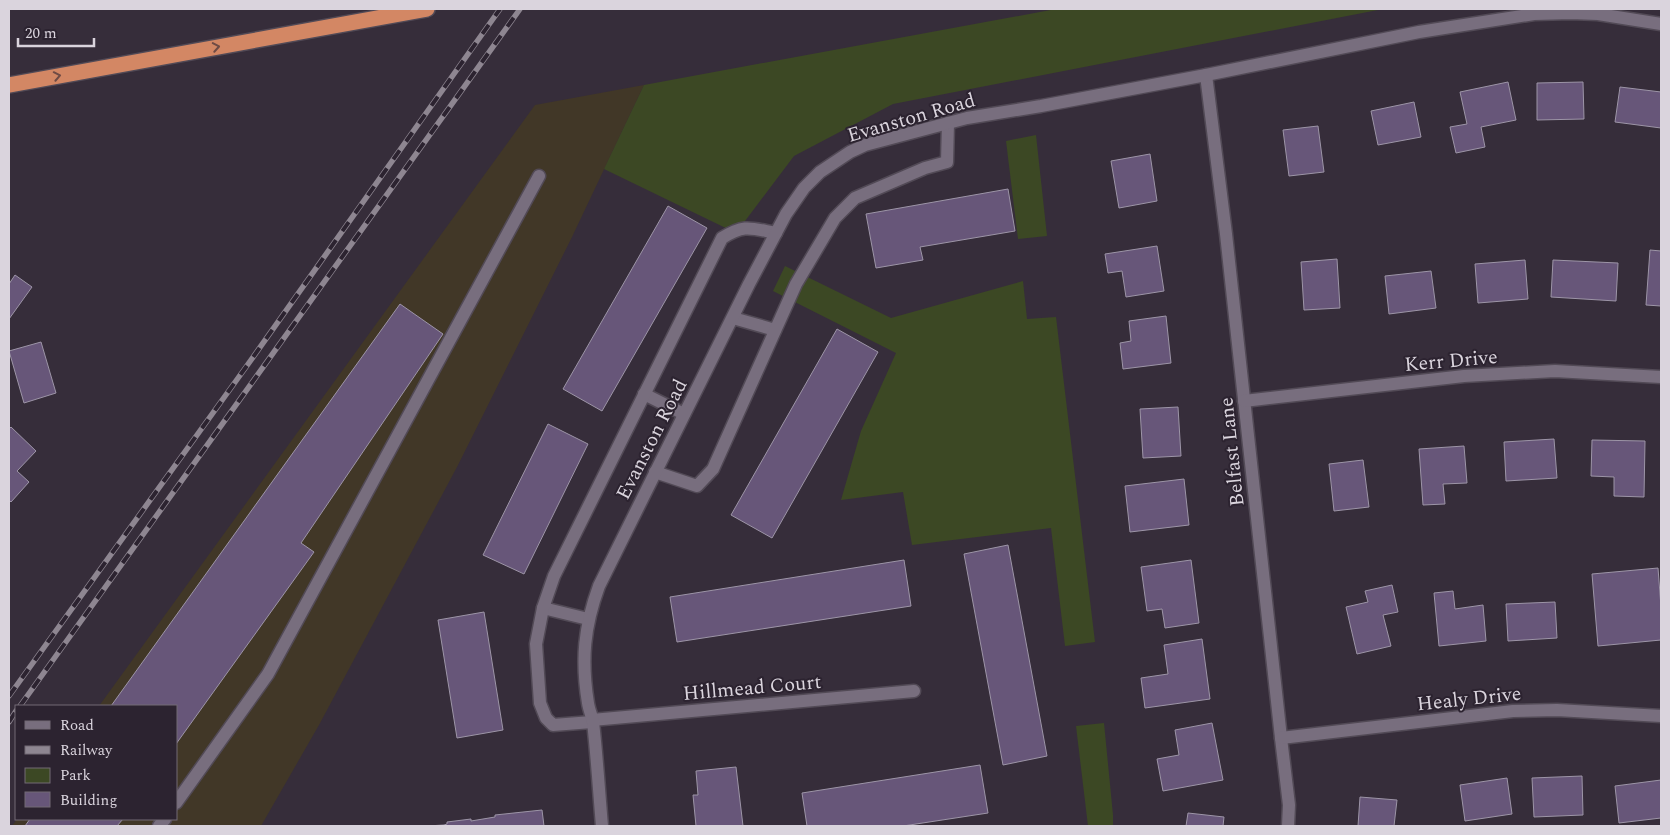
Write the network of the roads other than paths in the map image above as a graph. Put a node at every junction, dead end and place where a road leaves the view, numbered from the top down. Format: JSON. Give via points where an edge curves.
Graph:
{"nodes":[{"id":1,"x":427,"y":9,"type":"edge"},
{"id":2,"x":1661,"y":24,"type":"edge"},
{"id":3,"x":1206,"y":75,"type":"junction"},
{"id":4,"x":9,"y":85,"type":"edge"},
{"id":5,"x":948,"y":123,"type":"junction"},
{"id":6,"x":539,"y":176,"type":"dead end"},
{"id":7,"x":776,"y":233,"type":"junction"},
{"id":8,"x":732,"y":318,"type":"junction"},
{"id":9,"x":775,"y":330,"type":"junction"},
{"id":10,"x":1661,"y":377,"type":"edge"},
{"id":11,"x":644,"y":394,"type":"junction"},
{"id":12,"x":1244,"y":401,"type":"junction"},
{"id":13,"x":684,"y":414,"type":"junction"},
{"id":14,"x":656,"y":472,"type":"junction"},
{"id":15,"x":543,"y":608,"type":"junction"},
{"id":16,"x":588,"y":619,"type":"junction"},
{"id":17,"x":914,"y":691,"type":"dead end"},
{"id":18,"x":1661,"y":716,"type":"edge"},
{"id":19,"x":592,"y":721,"type":"junction"},
{"id":20,"x":1281,"y":738,"type":"junction"},
{"id":21,"x":178,"y":800,"type":"edge"},
{"id":22,"x":602,"y":826,"type":"edge"},
{"id":23,"x":1288,"y":826,"type":"edge"}],
"edges":[{"from":4,"to":1,"type":"highway","one_way":true},
{"from":2,"to":3,"type":"street","name":"Evanston Road","via":[[1598,14],[1534,14],[1419,32]]},
{"from":3,"to":5,"type":"street","name":"Evanston Road"},
{"from":3,"to":12,"type":"street","name":"Belfast Lane"},
{"from":5,"to":7,"type":"street","name":"Evanston Road","via":[[865,145],[831,164],[804,188]]},
{"from":5,"to":9,"type":"street","via":[[947,162],[855,198],[835,218],[796,284]]},
{"from":6,"to":21,"type":"street","via":[[268,674]]},
{"from":7,"to":8,"type":"street","name":"Evanston Road"},
{"from":7,"to":11,"type":"street","name":"Hillmead Court","via":[[748,227],[722,238]]},
{"from":8,"to":9,"type":"street"},
{"from":8,"to":13,"type":"street","name":"Evanston Road"},
{"from":9,"to":14,"type":"street","via":[[713,469],[697,486]]},
{"from":10,"to":12,"type":"street","name":"Kerr Drive","via":[[1554,371],[1464,376]]},
{"from":11,"to":13,"type":"street"},
{"from":11,"to":15,"type":"street","name":"Hillmead Court","via":[[554,576]]},
{"from":12,"to":20,"type":"street","name":"Belfast Lane"},
{"from":13,"to":14,"type":"street","name":"Evanston Road"},
{"from":14,"to":16,"type":"street","name":"Evanston Road","via":[[598,586]]},
{"from":15,"to":16,"type":"street"},
{"from":15,"to":19,"type":"street","name":"Hillmead Court","via":[[536,644],[540,703],[546,718],[553,725]]},
{"from":16,"to":19,"type":"street","name":"Evanston Road","via":[[584,659]]},
{"from":17,"to":19,"type":"street","name":"Hillmead Court"},
{"from":18,"to":20,"type":"street","name":"Healy Drive","via":[[1513,711]]},
{"from":19,"to":22,"type":"street","name":"Evanston Road"},
{"from":20,"to":23,"type":"street","name":"Belfast Lane","via":[[1289,805]]}]}
